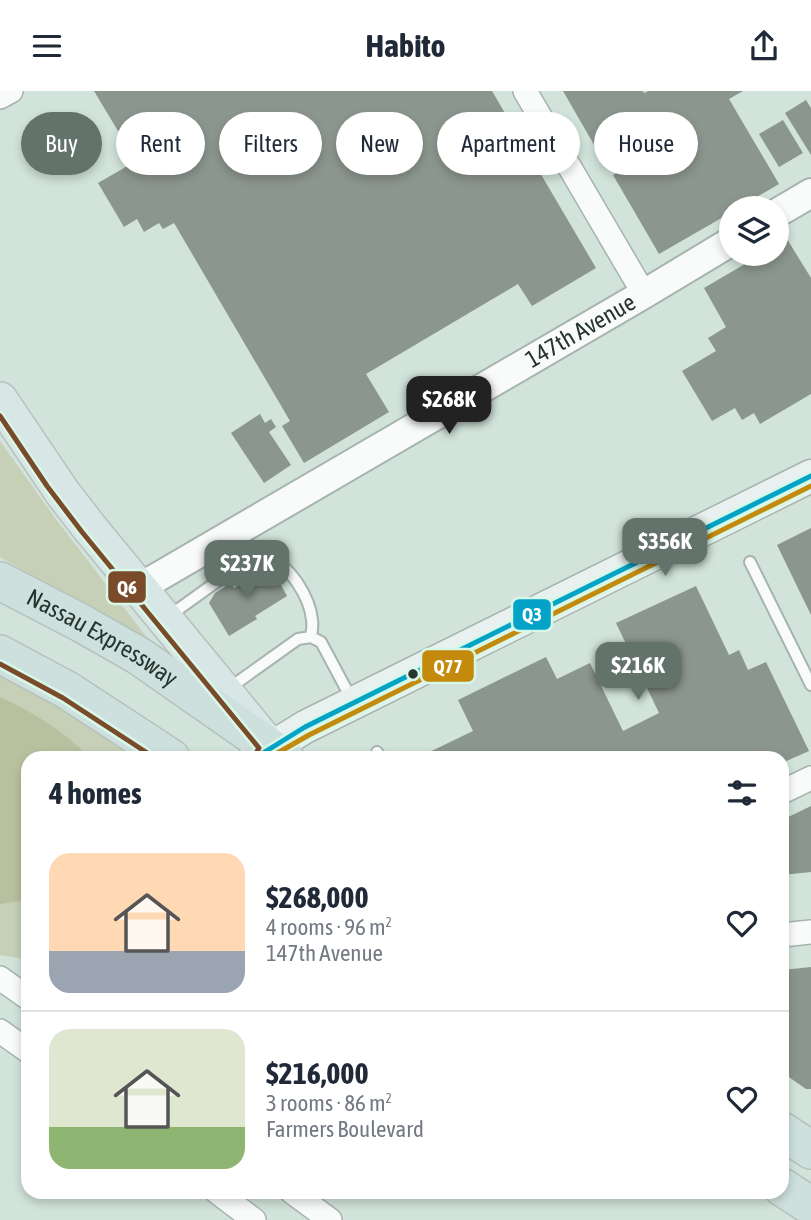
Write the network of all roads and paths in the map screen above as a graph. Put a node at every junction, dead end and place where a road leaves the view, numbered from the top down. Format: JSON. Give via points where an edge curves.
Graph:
{"nodes":[{"id":1,"x":11,"y":91,"type":"edge"},
{"id":2,"x":525,"y":91,"type":"edge"},
{"id":3,"x":0,"y":97,"type":"edge"},
{"id":4,"x":811,"y":193,"type":"edge"},
{"id":5,"x":789,"y":206,"type":"edge"},
{"id":6,"x":719,"y":249,"type":"edge"},
{"id":7,"x":644,"y":294,"type":"junction"},
{"id":8,"x":0,"y":400,"type":"edge"},
{"id":9,"x":811,"y":476,"type":"edge"},
{"id":10,"x":750,"y":562,"type":"dead end"},
{"id":11,"x":0,"y":581,"type":"edge"},
{"id":12,"x":139,"y":588,"type":"junction"},
{"id":13,"x":165,"y":620,"type":"junction"},
{"id":14,"x":311,"y":637,"type":"junction"},
{"id":15,"x":0,"y":654,"type":"edge"},
{"id":16,"x":811,"y":685,"type":"edge"},
{"id":17,"x":225,"y":690,"type":"junction"},
{"id":18,"x":354,"y":702,"type":"junction"},
{"id":19,"x":160,"y":751,"type":"edge"},
{"id":20,"x":263,"y":751,"type":"edge"},
{"id":21,"x":265,"y":751,"type":"edge"},
{"id":22,"x":273,"y":751,"type":"edge"},
{"id":23,"x":811,"y":778,"type":"edge"},
{"id":24,"x":789,"y":789,"type":"edge"},
{"id":25,"x":811,"y":932,"type":"edge"},
{"id":26,"x":789,"y":934,"type":"edge"},
{"id":27,"x":0,"y":978,"type":"edge"},
{"id":28,"x":21,"y":993,"type":"edge"},
{"id":29,"x":789,"y":1136,"type":"edge"},
{"id":30,"x":811,"y":1150,"type":"edge"},
{"id":31,"x":789,"y":1192,"type":"edge"},
{"id":32,"x":226,"y":1199,"type":"edge"},
{"id":33,"x":302,"y":1199,"type":"edge"},
{"id":34,"x":811,"y":1206,"type":"edge"},
{"id":35,"x":254,"y":1220,"type":"edge"},
{"id":36,"x":330,"y":1220,"type":"edge"}],
"edges":[{"from":1,"to":3,"type":"street"},
{"from":2,"to":7,"type":"street"},
{"from":4,"to":5,"type":"street"},
{"from":6,"to":7,"type":"street","name":"147th Avenue"},
{"from":7,"to":12,"type":"street","name":"147th Avenue"},
{"from":8,"to":12,"type":"main road","via":[[62,492]]},
{"from":9,"to":18,"type":"main road"},
{"from":10,"to":16,"type":"lane"},
{"from":11,"to":20,"type":"highway","name":"Nassau Expressway","via":[[139,656]]},
{"from":12,"to":13,"type":"main road"},
{"from":13,"to":14,"type":"lane","via":[[251,557],[269,559],[293,577],[306,596]]},
{"from":13,"to":17,"type":"main road"},
{"from":14,"to":17,"type":"lane","via":[[298,639]]},
{"from":14,"to":18,"type":"lane","via":[[321,642]]},
{"from":15,"to":19,"type":"highway","via":[[67,690]]},
{"from":17,"to":21,"type":"main road"},
{"from":18,"to":22,"type":"main road","via":[[304,727]]},
{"from":23,"to":24,"type":"street"},
{"from":25,"to":26,"type":"street"},
{"from":27,"to":28,"type":"street"},
{"from":29,"to":30,"type":"highway"},
{"from":31,"to":34,"type":"highway"},
{"from":32,"to":35,"type":"street"},
{"from":33,"to":36,"type":"street"}]}
